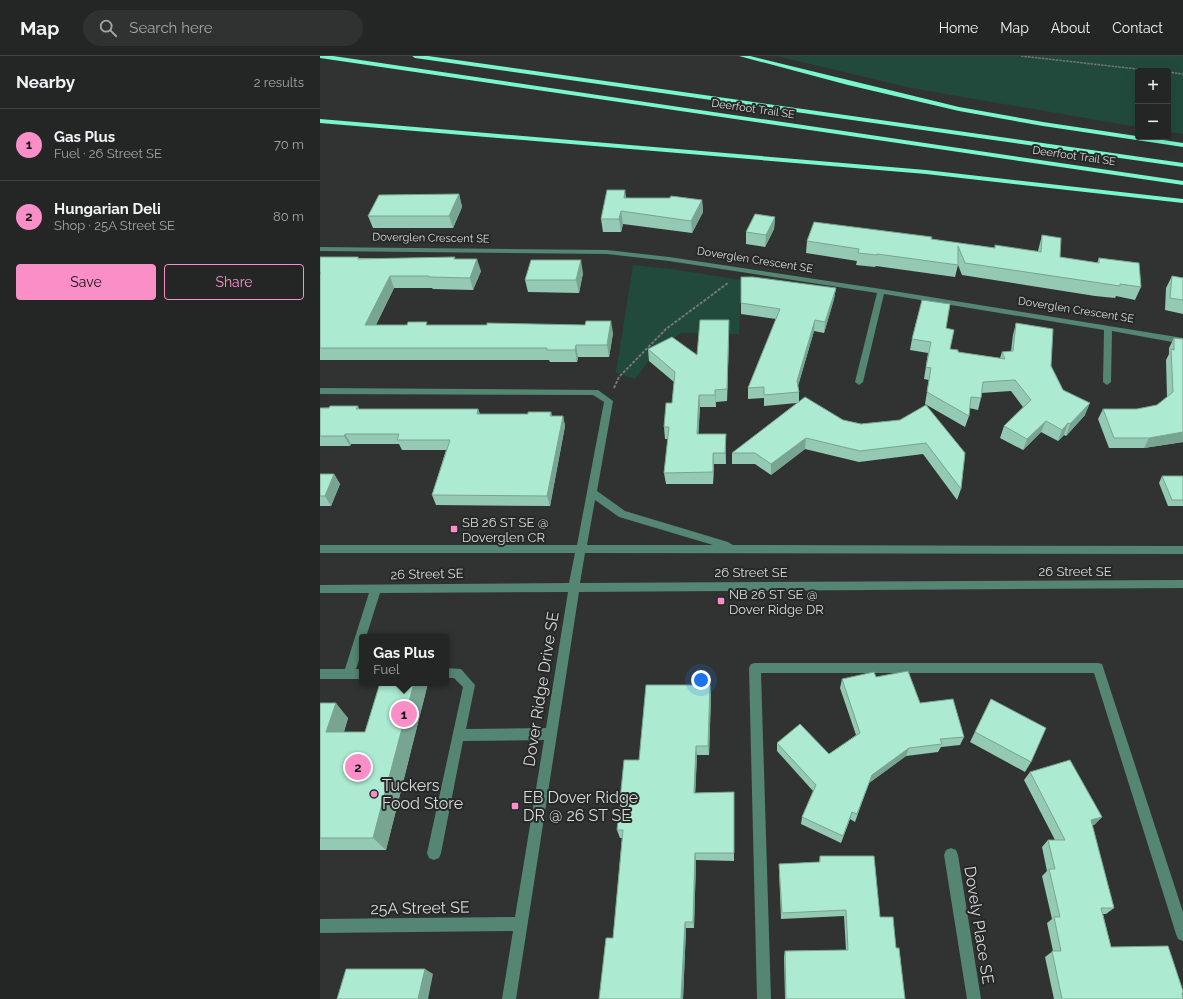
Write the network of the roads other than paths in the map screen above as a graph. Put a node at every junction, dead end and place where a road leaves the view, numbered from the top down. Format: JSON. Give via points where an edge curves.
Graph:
{"nodes":[{"id":1,"x":320,"y":56,"type":"edge"},
{"id":2,"x":415,"y":56,"type":"edge"},
{"id":3,"x":742,"y":56,"type":"edge"},
{"id":4,"x":320,"y":121,"type":"edge"},
{"id":5,"x":1183,"y":145,"type":"edge"},
{"id":6,"x":1183,"y":165,"type":"edge"},
{"id":7,"x":1183,"y":183,"type":"edge"},
{"id":8,"x":1183,"y":201,"type":"edge"},
{"id":9,"x":320,"y":249,"type":"edge"},
{"id":10,"x":881,"y":291,"type":"junction"},
{"id":11,"x":1108,"y":328,"type":"junction"},
{"id":12,"x":1183,"y":341,"type":"edge"},
{"id":13,"x":859,"y":382,"type":"dead end"},
{"id":14,"x":1107,"y":382,"type":"dead end"},
{"id":15,"x":320,"y":391,"type":"edge"},
{"id":16,"x":592,"y":492,"type":"junction"},
{"id":17,"x":320,"y":549,"type":"edge"},
{"id":18,"x":581,"y":550,"type":"junction"},
{"id":19,"x":740,"y":550,"type":"junction"},
{"id":20,"x":1183,"y":550,"type":"edge"},
{"id":21,"x":1183,"y":584,"type":"edge"},
{"id":22,"x":574,"y":587,"type":"junction"},
{"id":23,"x":320,"y":589,"type":"edge"},
{"id":24,"x":376,"y":589,"type":"junction"},
{"id":25,"x":362,"y":634,"type":"edge"},
{"id":26,"x":359,"y":643,"type":"edge"},
{"id":27,"x":449,"y":673,"type":"edge"},
{"id":28,"x":320,"y":674,"type":"edge"},
{"id":29,"x":349,"y":674,"type":"junction"},
{"id":30,"x":359,"y":674,"type":"edge"},
{"id":31,"x":458,"y":734,"type":"junction"},
{"id":32,"x":550,"y":734,"type":"junction"},
{"id":33,"x":434,"y":853,"type":"dead end"},
{"id":34,"x":951,"y":855,"type":"dead end"},
{"id":35,"x":520,"y":924,"type":"junction"},
{"id":36,"x":320,"y":926,"type":"edge"},
{"id":37,"x":1183,"y":934,"type":"edge"},
{"id":38,"x":509,"y":999,"type":"edge"},
{"id":39,"x":764,"y":999,"type":"edge"},
{"id":40,"x":974,"y":999,"type":"edge"}],
"edges":[{"from":1,"to":7,"type":"highway","name":"Deerfoot Trail SE"},
{"from":2,"to":6,"type":"highway","name":"Deerfoot Trail SE"},
{"from":3,"to":5,"type":"highway","via":[[960,109]]},
{"from":4,"to":8,"type":"highway","via":[[911,170]]},
{"from":9,"to":10,"type":"street","name":"Doverglen Crescent SE","via":[[606,252]]},
{"from":10,"to":11,"type":"street","name":"Doverglen Crescent SE"},
{"from":10,"to":13,"type":"street"},
{"from":11,"to":12,"type":"street","name":"Doverglen Crescent SE"},
{"from":11,"to":14,"type":"street"},
{"from":15,"to":16,"type":"street","via":[[595,392],[609,401]]},
{"from":16,"to":18,"type":"street"},
{"from":16,"to":19,"type":"street","via":[[622,514]]},
{"from":17,"to":18,"type":"street","name":"26 Street SE"},
{"from":18,"to":19,"type":"street","name":"26 Street SE"},
{"from":18,"to":22,"type":"street","name":"Dover Ridge Drive SE"},
{"from":19,"to":20,"type":"street","name":"26 Street SE"},
{"from":21,"to":22,"type":"street","name":"26 Street SE"},
{"from":22,"to":24,"type":"street","name":"26 Street SE"},
{"from":22,"to":32,"type":"street","name":"Dover Ridge Drive SE"},
{"from":23,"to":24,"type":"street","name":"26 Street SE"},
{"from":24,"to":25,"type":"street"},
{"from":26,"to":29,"type":"street"},
{"from":27,"to":31,"type":"street","via":[[457,673],[469,685]]},
{"from":28,"to":29,"type":"street"},
{"from":29,"to":30,"type":"street"},
{"from":31,"to":32,"type":"street"},
{"from":31,"to":33,"type":"street"},
{"from":32,"to":35,"type":"street","name":"Dover Ridge Drive SE"},
{"from":34,"to":40,"type":"street","name":"Dovely Place SE"},
{"from":35,"to":36,"type":"street","name":"25A Street SE"},
{"from":35,"to":38,"type":"street","name":"Dover Ridge Drive SE"},
{"from":37,"to":39,"type":"street","via":[[1098,668],[755,668]]}]}
